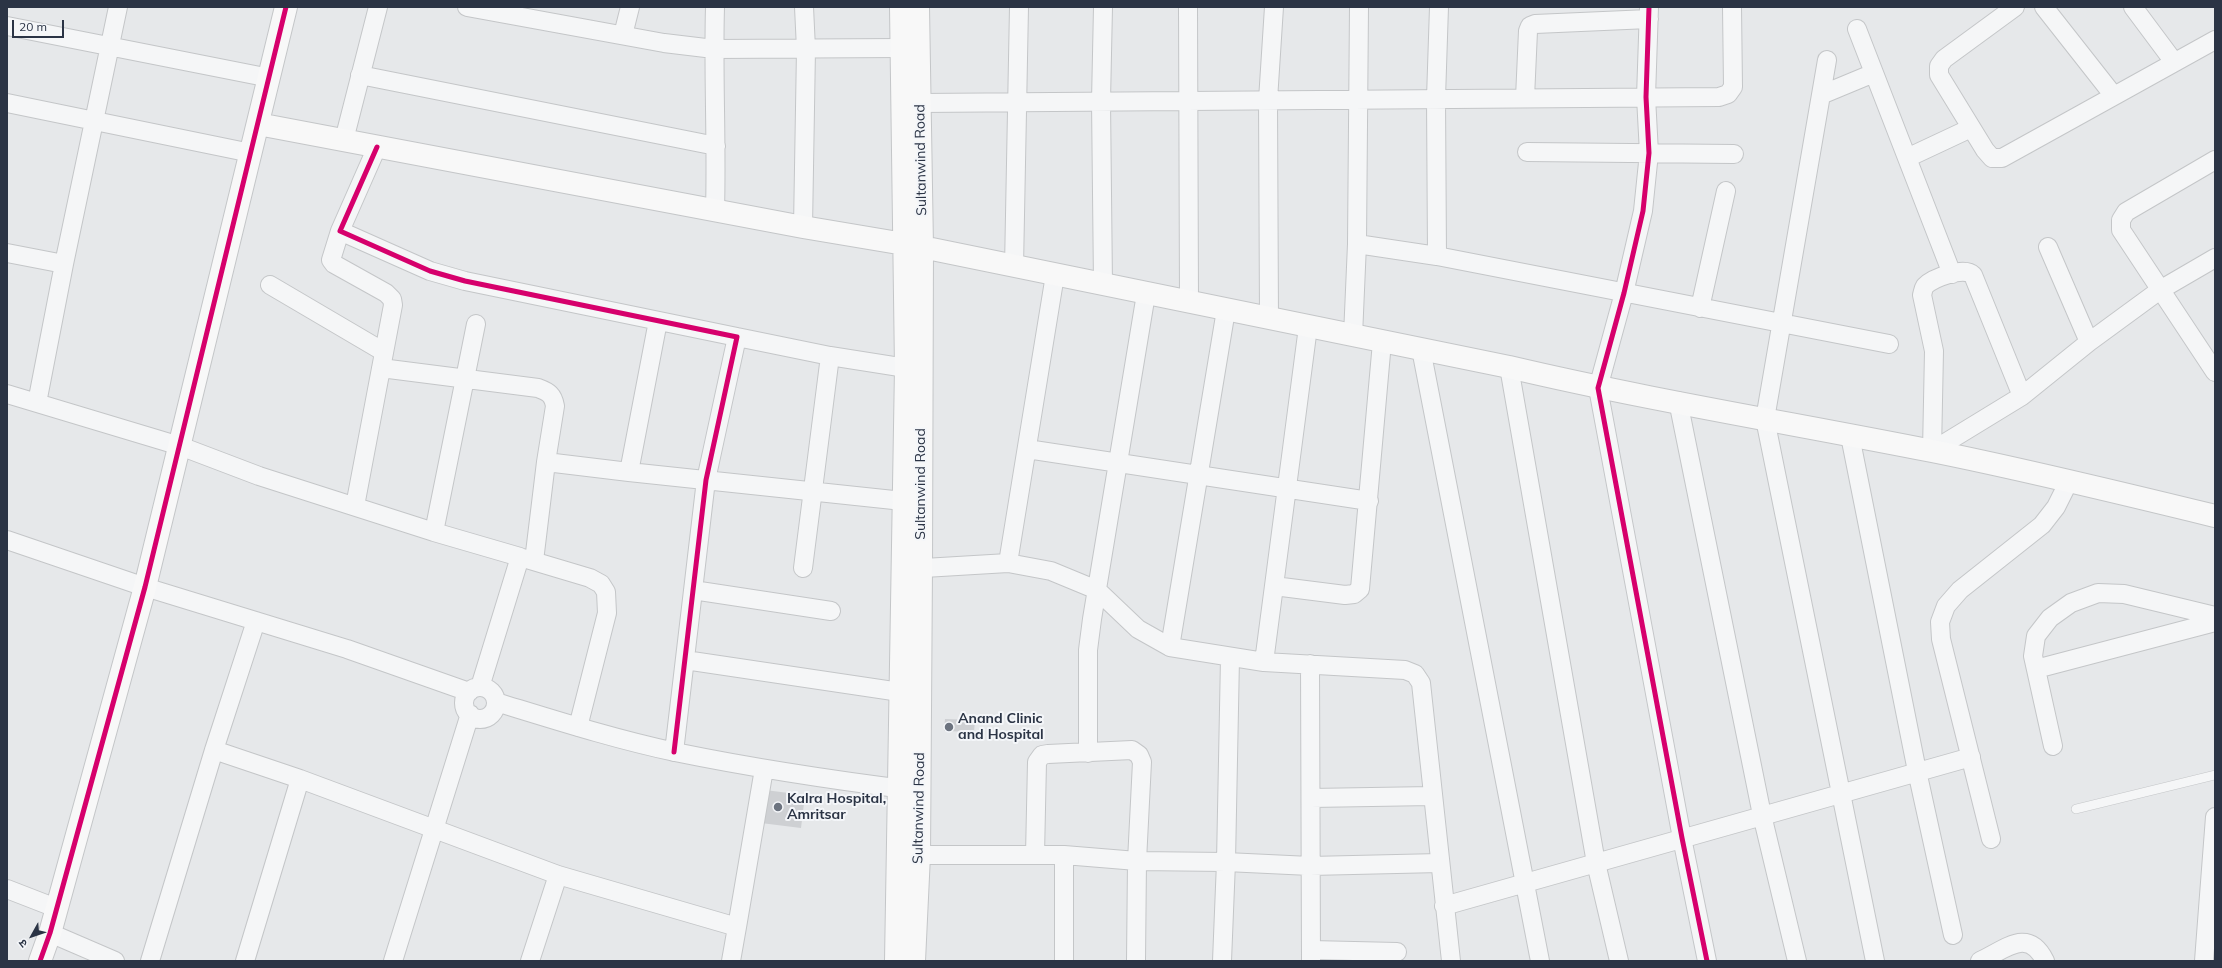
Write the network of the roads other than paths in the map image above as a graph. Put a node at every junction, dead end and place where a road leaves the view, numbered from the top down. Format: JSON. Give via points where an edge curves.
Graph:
{"nodes":[{"id":1,"x":118,"y":7,"type":"edge"},
{"id":2,"x":286,"y":7,"type":"edge"},
{"id":3,"x":378,"y":7,"type":"edge"},
{"id":4,"x":467,"y":7,"type":"edge"},
{"id":5,"x":630,"y":7,"type":"edge"},
{"id":6,"x":715,"y":7,"type":"edge"},
{"id":7,"x":804,"y":7,"type":"edge"},
{"id":8,"x":901,"y":7,"type":"edge"},
{"id":9,"x":918,"y":7,"type":"edge"},
{"id":10,"x":1019,"y":7,"type":"edge"},
{"id":11,"x":1104,"y":7,"type":"edge"},
{"id":12,"x":1188,"y":7,"type":"edge"},
{"id":13,"x":1274,"y":7,"type":"edge"},
{"id":14,"x":1359,"y":7,"type":"edge"},
{"id":15,"x":1439,"y":7,"type":"edge"},
{"id":16,"x":1732,"y":7,"type":"edge"},
{"id":17,"x":2015,"y":7,"type":"edge"},
{"id":18,"x":2044,"y":7,"type":"edge"},
{"id":19,"x":2133,"y":7,"type":"edge"},
{"id":20,"x":536,"y":13,"type":"edge"},
{"id":21,"x":1649,"y":13,"type":"edge"},
{"id":22,"x":7,"y":26,"type":"edge"},
{"id":23,"x":1857,"y":30,"type":"dead end"},
{"id":24,"x":623,"y":35,"type":"junction"},
{"id":25,"x":2215,"y":40,"type":"edge"},
{"id":26,"x":111,"y":48,"type":"junction"},
{"id":27,"x":901,"y":48,"type":"junction"},
{"id":28,"x":714,"y":49,"type":"junction"},
{"id":29,"x":806,"y":49,"type":"junction"},
{"id":30,"x":1827,"y":60,"type":"dead end"},
{"id":31,"x":2174,"y":62,"type":"junction"},
{"id":32,"x":1874,"y":73,"type":"junction"},
{"id":33,"x":360,"y":75,"type":"junction"},
{"id":34,"x":270,"y":78,"type":"junction"},
{"id":35,"x":1821,"y":95,"type":"junction"},
{"id":36,"x":2114,"y":96,"type":"junction"},
{"id":37,"x":1646,"y":97,"type":"junction"},
{"id":38,"x":1436,"y":98,"type":"junction"},
{"id":39,"x":1525,"y":98,"type":"junction"},
{"id":40,"x":1358,"y":99,"type":"junction"},
{"id":41,"x":1188,"y":100,"type":"junction"},
{"id":42,"x":1268,"y":100,"type":"junction"},
{"id":43,"x":1101,"y":101,"type":"junction"},
{"id":44,"x":1017,"y":102,"type":"junction"},
{"id":45,"x":7,"y":103,"type":"edge"},
{"id":46,"x":920,"y":103,"type":"junction"},
{"id":47,"x":95,"y":120,"type":"junction"},
{"id":48,"x":258,"y":124,"type":"junction"},
{"id":49,"x":1971,"y":128,"type":"junction"},
{"id":50,"x":344,"y":140,"type":"junction"},
{"id":51,"x":716,"y":146,"type":"junction"},
{"id":52,"x":377,"y":147,"type":"junction"},
{"id":53,"x":1527,"y":152,"type":"dead end"},
{"id":54,"x":251,"y":153,"type":"junction"},
{"id":55,"x":1649,"y":153,"type":"junction"},
{"id":56,"x":1734,"y":154,"type":"dead end"},
{"id":57,"x":1907,"y":158,"type":"junction"},
{"id":58,"x":2215,"y":160,"type":"edge"},
{"id":59,"x":1726,"y":191,"type":"dead end"},
{"id":60,"x":715,"y":210,"type":"junction"},
{"id":61,"x":803,"y":227,"type":"junction"},
{"id":62,"x":340,"y":231,"type":"junction"},
{"id":63,"x":1357,"y":244,"type":"junction"},
{"id":64,"x":914,"y":246,"type":"junction"},
{"id":65,"x":2048,"y":247,"type":"dead end"},
{"id":66,"x":7,"y":253,"type":"edge"},
{"id":67,"x":1437,"y":256,"type":"junction"},
{"id":68,"x":2215,"y":258,"type":"edge"},
{"id":69,"x":64,"y":264,"type":"junction"},
{"id":70,"x":1014,"y":267,"type":"junction"},
{"id":71,"x":1952,"y":274,"type":"junction"},
{"id":72,"x":1055,"y":275,"type":"junction"},
{"id":73,"x":270,"y":285,"type":"dead end"},
{"id":74,"x":1103,"y":285,"type":"junction"},
{"id":75,"x":2160,"y":290,"type":"junction"},
{"id":76,"x":1624,"y":293,"type":"junction"},
{"id":77,"x":1146,"y":294,"type":"junction"},
{"id":78,"x":1189,"y":301,"type":"junction"},
{"id":79,"x":1700,"y":308,"type":"junction"},
{"id":80,"x":1226,"y":310,"type":"junction"},
{"id":81,"x":1269,"y":319,"type":"junction"},
{"id":82,"x":658,"y":321,"type":"junction"},
{"id":83,"x":1781,"y":322,"type":"junction"},
{"id":84,"x":476,"y":324,"type":"dead end"},
{"id":85,"x":1308,"y":326,"type":"junction"},
{"id":86,"x":1353,"y":336,"type":"junction"},
{"id":87,"x":737,"y":337,"type":"junction"},
{"id":88,"x":1382,"y":342,"type":"junction"},
{"id":89,"x":2089,"y":342,"type":"junction"},
{"id":90,"x":1889,"y":344,"type":"dead end"},
{"id":91,"x":1421,"y":349,"type":"junction"},
{"id":92,"x":830,"y":356,"type":"junction"},
{"id":93,"x":383,"y":360,"type":"junction"},
{"id":94,"x":1509,"y":367,"type":"junction"},
{"id":95,"x":906,"y":368,"type":"junction"},
{"id":96,"x":2215,"y":372,"type":"edge"},
{"id":97,"x":465,"y":380,"type":"junction"},
{"id":98,"x":1598,"y":388,"type":"junction"},
{"id":99,"x":7,"y":394,"type":"edge"},
{"id":100,"x":2022,"y":396,"type":"junction"},
{"id":101,"x":1678,"y":402,"type":"junction"},
{"id":102,"x":37,"y":404,"type":"junction"},
{"id":103,"x":1765,"y":419,"type":"junction"},
{"id":104,"x":1850,"y":436,"type":"junction"},
{"id":105,"x":180,"y":446,"type":"junction"},
{"id":106,"x":1027,"y":449,"type":"junction"},
{"id":107,"x":1932,"y":451,"type":"junction"},
{"id":108,"x":546,"y":462,"type":"junction"},
{"id":109,"x":1118,"y":462,"type":"junction"},
{"id":110,"x":629,"y":472,"type":"junction"},
{"id":111,"x":1198,"y":476,"type":"junction"},
{"id":112,"x":706,"y":480,"type":"junction"},
{"id":113,"x":2069,"y":481,"type":"junction"},
{"id":114,"x":1287,"y":489,"type":"junction"},
{"id":115,"x":812,"y":491,"type":"junction"},
{"id":116,"x":903,"y":501,"type":"junction"},
{"id":117,"x":1368,"y":501,"type":"junction"},
{"id":118,"x":355,"y":506,"type":"junction"},
{"id":119,"x":2215,"y":516,"type":"edge"},
{"id":120,"x":434,"y":532,"type":"junction"},
{"id":121,"x":8,"y":544,"type":"edge"},
{"id":122,"x":527,"y":559,"type":"junction"},
{"id":123,"x":1008,"y":563,"type":"junction"},
{"id":124,"x":803,"y":568,"type":"dead end"},
{"id":125,"x":912,"y":568,"type":"junction"},
{"id":126,"x":1274,"y":586,"type":"junction"},
{"id":127,"x":145,"y":587,"type":"junction"},
{"id":128,"x":693,"y":590,"type":"junction"},
{"id":129,"x":1097,"y":590,"type":"junction"},
{"id":130,"x":831,"y":611,"type":"dead end"},
{"id":131,"x":2215,"y":616,"type":"edge"},
{"id":132,"x":256,"y":621,"type":"junction"},
{"id":133,"x":2215,"y":622,"type":"edge"},
{"id":134,"x":1170,"y":647,"type":"junction"},
{"id":135,"x":1230,"y":658,"type":"junction"},
{"id":136,"x":685,"y":660,"type":"junction"},
{"id":137,"x":1264,"y":662,"type":"junction"},
{"id":138,"x":1310,"y":664,"type":"junction"},
{"id":139,"x":2036,"y":669,"type":"junction"},
{"id":140,"x":474,"y":690,"type":"junction"},
{"id":141,"x":900,"y":692,"type":"junction"},
{"id":142,"x":496,"y":702,"type":"junction"},
{"id":143,"x":470,"y":714,"type":"junction"},
{"id":144,"x":578,"y":727,"type":"junction"},
{"id":145,"x":2053,"y":746,"type":"dead end"},
{"id":146,"x":214,"y":750,"type":"junction"},
{"id":147,"x":674,"y":752,"type":"junction"},
{"id":148,"x":1088,"y":753,"type":"junction"},
{"id":149,"x":1971,"y":757,"type":"junction"},
{"id":150,"x":764,"y":769,"type":"junction"},
{"id":151,"x":1917,"y":771,"type":"junction"},
{"id":152,"x":2215,"y":775,"type":"edge"},
{"id":153,"x":300,"y":779,"type":"junction"},
{"id":154,"x":897,"y":788,"type":"junction"},
{"id":155,"x":920,"y":791,"type":"junction"},
{"id":156,"x":1842,"y":793,"type":"junction"},
{"id":157,"x":1432,"y":796,"type":"junction"},
{"id":158,"x":1311,"y":798,"type":"junction"},
{"id":159,"x":2076,"y":809,"type":"dead end"},
{"id":160,"x":1762,"y":815,"type":"junction"},
{"id":161,"x":2215,"y":817,"type":"edge"},
{"id":162,"x":436,"y":828,"type":"junction"},
{"id":163,"x":1682,"y":838,"type":"junction"},
{"id":164,"x":1991,"y":839,"type":"dead end"},
{"id":165,"x":919,"y":855,"type":"junction"},
{"id":166,"x":1035,"y":855,"type":"junction"},
{"id":167,"x":1064,"y":855,"type":"junction"},
{"id":168,"x":1137,"y":861,"type":"junction"},
{"id":169,"x":1226,"y":862,"type":"junction"},
{"id":170,"x":1440,"y":863,"type":"junction"},
{"id":171,"x":1596,"y":863,"type":"junction"},
{"id":172,"x":1310,"y":866,"type":"junction"},
{"id":173,"x":558,"y":874,"type":"junction"},
{"id":174,"x":1524,"y":883,"type":"junction"},
{"id":175,"x":7,"y":889,"type":"edge"},
{"id":176,"x":1444,"y":906,"type":"junction"},
{"id":177,"x":56,"y":908,"type":"junction"},
{"id":178,"x":737,"y":927,"type":"junction"},
{"id":179,"x":50,"y":933,"type":"junction"},
{"id":180,"x":1953,"y":935,"type":"dead end"},
{"id":181,"x":1397,"y":952,"type":"dead end"},
{"id":182,"x":1311,"y":956,"type":"edge"},
{"id":183,"x":40,"y":961,"type":"edge"},
{"id":184,"x":115,"y":961,"type":"edge"},
{"id":185,"x":150,"y":961,"type":"edge"},
{"id":186,"x":244,"y":961,"type":"edge"},
{"id":187,"x":394,"y":961,"type":"edge"},
{"id":188,"x":530,"y":961,"type":"edge"},
{"id":189,"x":731,"y":961,"type":"edge"},
{"id":190,"x":896,"y":961,"type":"edge"},
{"id":191,"x":914,"y":961,"type":"edge"},
{"id":192,"x":1064,"y":961,"type":"edge"},
{"id":193,"x":1136,"y":961,"type":"edge"},
{"id":194,"x":1222,"y":961,"type":"edge"},
{"id":195,"x":1451,"y":961,"type":"edge"},
{"id":196,"x":1540,"y":961,"type":"edge"},
{"id":197,"x":1619,"y":961,"type":"edge"},
{"id":198,"x":1707,"y":961,"type":"edge"},
{"id":199,"x":1797,"y":961,"type":"edge"},
{"id":200,"x":1875,"y":961,"type":"edge"},
{"id":201,"x":1980,"y":961,"type":"edge"},
{"id":202,"x":2045,"y":961,"type":"edge"},
{"id":203,"x":2204,"y":961,"type":"edge"}],
"edges":[{"from":1,"to":26,"type":"street"},
{"from":2,"to":34,"type":"main road"},
{"from":3,"to":33,"type":"street"},
{"from":4,"to":20,"type":"street"},
{"from":5,"to":24,"type":"street"},
{"from":6,"to":28,"type":"street"},
{"from":7,"to":29,"type":"street"},
{"from":8,"to":27,"type":"main road","name":"Sultanwind Road"},
{"from":9,"to":46,"type":"main road","name":"Sultanwind Road"},
{"from":10,"to":44,"type":"street"},
{"from":11,"to":43,"type":"street"},
{"from":12,"to":41,"type":"street"},
{"from":13,"to":42,"type":"street"},
{"from":14,"to":40,"type":"street"},
{"from":15,"to":38,"type":"street"},
{"from":16,"to":37,"type":"street","via":[[1733,87],[1728,94],[1719,98]]},
{"from":17,"to":49,"type":"street","via":[[1944,59],[1939,66],[1939,75]]},
{"from":18,"to":36,"type":"street"},
{"from":19,"to":31,"type":"street"},
{"from":20,"to":24,"type":"street"},
{"from":21,"to":37,"type":"street"},
{"from":21,"to":39,"type":"street","via":[[1530,26]]},
{"from":22,"to":26,"type":"street"},
{"from":23,"to":32,"type":"street"},
{"from":24,"to":28,"type":"street"},
{"from":25,"to":31,"type":"street"},
{"from":26,"to":34,"type":"street"},
{"from":26,"to":47,"type":"street"},
{"from":27,"to":29,"type":"street"},
{"from":27,"to":64,"type":"main road","name":"Sultanwind Road"},
{"from":28,"to":29,"type":"street"},
{"from":28,"to":51,"type":"street"},
{"from":29,"to":61,"type":"street"},
{"from":30,"to":35,"type":"street"},
{"from":31,"to":36,"type":"street"},
{"from":32,"to":35,"type":"street"},
{"from":32,"to":57,"type":"street"},
{"from":33,"to":50,"type":"street"},
{"from":33,"to":51,"type":"street"},
{"from":34,"to":48,"type":"main road"},
{"from":35,"to":83,"type":"street"},
{"from":36,"to":49,"type":"street","via":[[2002,158],[1992,158]]},
{"from":37,"to":39,"type":"street"},
{"from":37,"to":55,"type":"street"},
{"from":38,"to":39,"type":"street"},
{"from":38,"to":40,"type":"street"},
{"from":38,"to":67,"type":"street"},
{"from":40,"to":42,"type":"street"},
{"from":40,"to":63,"type":"street"},
{"from":41,"to":42,"type":"street"},
{"from":41,"to":43,"type":"street"},
{"from":41,"to":78,"type":"street"},
{"from":42,"to":81,"type":"street"},
{"from":43,"to":44,"type":"street"},
{"from":43,"to":74,"type":"street"},
{"from":44,"to":46,"type":"street"},
{"from":44,"to":70,"type":"street"},
{"from":45,"to":47,"type":"street"},
{"from":46,"to":64,"type":"main road","name":"Sultanwind Road"},
{"from":47,"to":54,"type":"street"},
{"from":47,"to":69,"type":"street"},
{"from":48,"to":50,"type":"main road"},
{"from":48,"to":54,"type":"main road"},
{"from":49,"to":57,"type":"street"},
{"from":50,"to":52,"type":"main road"},
{"from":51,"to":60,"type":"street"},
{"from":52,"to":60,"type":"main road"},
{"from":52,"to":62,"type":"street"},
{"from":53,"to":55,"type":"street"},
{"from":54,"to":105,"type":"main road"},
{"from":55,"to":56,"type":"street"},
{"from":55,"to":76,"type":"street","via":[[1643,211]]},
{"from":57,"to":71,"type":"street"},
{"from":58,"to":75,"type":"street","via":[[2126,212],[2121,220],[2121,230]]},
{"from":59,"to":79,"type":"street"},
{"from":60,"to":61,"type":"main road"},
{"from":61,"to":64,"type":"main road"},
{"from":62,"to":82,"type":"street","via":[[430,271],[465,281]]},
{"from":62,"to":93,"type":"street","via":[[331,256],[334,264],[386,293],[392,299]]},
{"from":63,"to":67,"type":"street"},
{"from":63,"to":86,"type":"street"},
{"from":64,"to":70,"type":"main road"},
{"from":64,"to":95,"type":"main road","name":"Sultanwind Road"},
{"from":64,"to":125,"type":"main road","name":"Sultanwind Road"},
{"from":65,"to":89,"type":"street"},
{"from":66,"to":69,"type":"street"},
{"from":67,"to":76,"type":"street"},
{"from":68,"to":75,"type":"street"},
{"from":69,"to":102,"type":"street"},
{"from":70,"to":72,"type":"main road"},
{"from":71,"to":100,"type":"street","via":[[1963,271],[1973,275]]},
{"from":71,"to":107,"type":"street","via":[[1930,282],[1923,288],[1922,295],[1934,351]]},
{"from":72,"to":74,"type":"main road"},
{"from":72,"to":106,"type":"street"},
{"from":73,"to":93,"type":"street"},
{"from":74,"to":77,"type":"main road"},
{"from":75,"to":89,"type":"street"},
{"from":75,"to":96,"type":"street"},
{"from":76,"to":79,"type":"street"},
{"from":76,"to":98,"type":"street"},
{"from":77,"to":78,"type":"main road"},
{"from":77,"to":109,"type":"street"},
{"from":78,"to":80,"type":"main road"},
{"from":79,"to":83,"type":"street"},
{"from":80,"to":81,"type":"main road"},
{"from":80,"to":111,"type":"street"},
{"from":81,"to":85,"type":"main road"},
{"from":82,"to":87,"type":"street"},
{"from":82,"to":110,"type":"street"},
{"from":83,"to":90,"type":"street"},
{"from":83,"to":103,"type":"street"},
{"from":84,"to":97,"type":"street"},
{"from":85,"to":86,"type":"main road"},
{"from":85,"to":114,"type":"street"},
{"from":86,"to":88,"type":"main road"},
{"from":87,"to":92,"type":"street"},
{"from":87,"to":112,"type":"street"},
{"from":88,"to":91,"type":"main road"},
{"from":88,"to":117,"type":"street"},
{"from":89,"to":100,"type":"street"},
{"from":91,"to":94,"type":"main road"},
{"from":91,"to":174,"type":"street"},
{"from":92,"to":95,"type":"street"},
{"from":92,"to":115,"type":"street"},
{"from":93,"to":97,"type":"street"},
{"from":93,"to":118,"type":"street"},
{"from":94,"to":98,"type":"main road"},
{"from":94,"to":171,"type":"street"},
{"from":95,"to":116,"type":"main road","name":"Sultanwind Road"},
{"from":97,"to":108,"type":"street","via":[[538,388],[554,398]]},
{"from":97,"to":120,"type":"street"},
{"from":98,"to":101,"type":"main road"},
{"from":98,"to":163,"type":"street"},
{"from":99,"to":102,"type":"street"},
{"from":100,"to":107,"type":"street"},
{"from":101,"to":103,"type":"main road"},
{"from":101,"to":160,"type":"street"},
{"from":102,"to":105,"type":"street"},
{"from":103,"to":104,"type":"main road"},
{"from":103,"to":156,"type":"street"},
{"from":104,"to":107,"type":"main road"},
{"from":104,"to":151,"type":"street"},
{"from":105,"to":118,"type":"street","via":[[259,476]]},
{"from":105,"to":127,"type":"main road"},
{"from":106,"to":109,"type":"street"},
{"from":106,"to":123,"type":"street"},
{"from":107,"to":113,"type":"main road"},
{"from":108,"to":110,"type":"street"},
{"from":108,"to":122,"type":"street"},
{"from":109,"to":111,"type":"street"},
{"from":109,"to":129,"type":"street"},
{"from":110,"to":112,"type":"street"},
{"from":111,"to":114,"type":"street"},
{"from":111,"to":134,"type":"street"},
{"from":112,"to":115,"type":"street"},
{"from":112,"to":128,"type":"street"},
{"from":113,"to":119,"type":"main road"},
{"from":113,"to":149,"type":"street","via":[[2056,508],[2042,525],[1960,590],[1946,606],[1940,622],[1941,639]]},
{"from":114,"to":117,"type":"street"},
{"from":114,"to":126,"type":"street"},
{"from":115,"to":116,"type":"street"},
{"from":115,"to":124,"type":"street"},
{"from":116,"to":125,"type":"main road","name":"Sultanwind Road"},
{"from":117,"to":126,"type":"street","via":[[1360,589],[1345,596]]},
{"from":118,"to":120,"type":"street"},
{"from":120,"to":122,"type":"street"},
{"from":121,"to":127,"type":"street"},
{"from":122,"to":140,"type":"street"},
{"from":122,"to":144,"type":"street","via":[[590,578],[601,584],[606,592],[607,613]]},
{"from":123,"to":125,"type":"street"},
{"from":123,"to":129,"type":"street","via":[[1051,571]]},
{"from":125,"to":141,"type":"main road","name":"Sultanwind Road"},
{"from":125,"to":155,"type":"main road","name":"Sultanwind Road"},
{"from":126,"to":137,"type":"street"},
{"from":127,"to":132,"type":"street"},
{"from":127,"to":177,"type":"main road"},
{"from":128,"to":130,"type":"street"},
{"from":128,"to":136,"type":"street"},
{"from":129,"to":134,"type":"street","via":[[1138,629]]},
{"from":129,"to":148,"type":"street","via":[[1088,650]]},
{"from":131,"to":139,"type":"street","via":[[2124,594],[2098,594],[2071,603],[2050,618],[2036,636],[2033,656]]},
{"from":132,"to":140,"type":"street"},
{"from":132,"to":146,"type":"street"},
{"from":133,"to":139,"type":"street"},
{"from":134,"to":135,"type":"street"},
{"from":135,"to":137,"type":"street"},
{"from":135,"to":169,"type":"street"},
{"from":136,"to":141,"type":"street"},
{"from":136,"to":147,"type":"street"},
{"from":137,"to":138,"type":"street"},
{"from":138,"to":157,"type":"street","via":[[1405,670],[1415,674],[1421,683]]},
{"from":138,"to":158,"type":"street"},
{"from":139,"to":145,"type":"street"},
{"from":140,"to":142,"type":"street","via":[[491,691]]},
{"from":140,"to":143,"type":"street","via":[[465,704]]},
{"from":141,"to":154,"type":"main road","name":"Sultanwind Road"},
{"from":142,"to":143,"type":"street","via":[[492,714],[487,717],[481,719]]},
{"from":142,"to":144,"type":"street"},
{"from":143,"to":162,"type":"street"},
{"from":144,"to":147,"type":"street"},
{"from":146,"to":153,"type":"street"},
{"from":146,"to":185,"type":"street"},
{"from":147,"to":150,"type":"street"},
{"from":148,"to":166,"type":"street","via":[[1042,755],[1037,762]]},
{"from":148,"to":168,"type":"street","via":[[1132,750],[1139,755],[1142,762]]},
{"from":149,"to":151,"type":"street"},
{"from":149,"to":164,"type":"street"},
{"from":150,"to":154,"type":"street"},
{"from":150,"to":178,"type":"street"},
{"from":151,"to":156,"type":"street"},
{"from":151,"to":180,"type":"street"},
{"from":152,"to":159,"type":"lane"},
{"from":153,"to":162,"type":"street"},
{"from":153,"to":186,"type":"street"},
{"from":154,"to":155,"type":"street"},
{"from":154,"to":190,"type":"main road","name":"Sultanwind Road"},
{"from":155,"to":165,"type":"main road","name":"Sultanwind Road"},
{"from":156,"to":160,"type":"street"},
{"from":156,"to":200,"type":"street"},
{"from":157,"to":158,"type":"street"},
{"from":157,"to":170,"type":"street"},
{"from":158,"to":172,"type":"street"},
{"from":160,"to":163,"type":"street"},
{"from":160,"to":199,"type":"street"},
{"from":161,"to":203,"type":"street"},
{"from":162,"to":173,"type":"street"},
{"from":162,"to":187,"type":"street"},
{"from":163,"to":171,"type":"street"},
{"from":163,"to":198,"type":"street"},
{"from":165,"to":166,"type":"street"},
{"from":165,"to":191,"type":"main road","name":"Sultanwind Road"},
{"from":166,"to":167,"type":"street"},
{"from":167,"to":168,"type":"street"},
{"from":167,"to":192,"type":"street"},
{"from":168,"to":169,"type":"street"},
{"from":168,"to":193,"type":"street"},
{"from":169,"to":172,"type":"street"},
{"from":169,"to":194,"type":"street"},
{"from":170,"to":172,"type":"street"},
{"from":170,"to":176,"type":"street"},
{"from":171,"to":174,"type":"street"},
{"from":171,"to":197,"type":"street"},
{"from":172,"to":182,"type":"street"},
{"from":173,"to":178,"type":"street"},
{"from":173,"to":188,"type":"street"},
{"from":174,"to":176,"type":"street"},
{"from":174,"to":196,"type":"street"},
{"from":175,"to":177,"type":"street"},
{"from":176,"to":195,"type":"street"},
{"from":177,"to":179,"type":"main road"},
{"from":178,"to":189,"type":"street"},
{"from":179,"to":183,"type":"main road"},
{"from":179,"to":184,"type":"street"},
{"from":181,"to":182,"type":"street"},
{"from":201,"to":202,"type":"street","via":[[2020,942],[2031,942]]}]}
